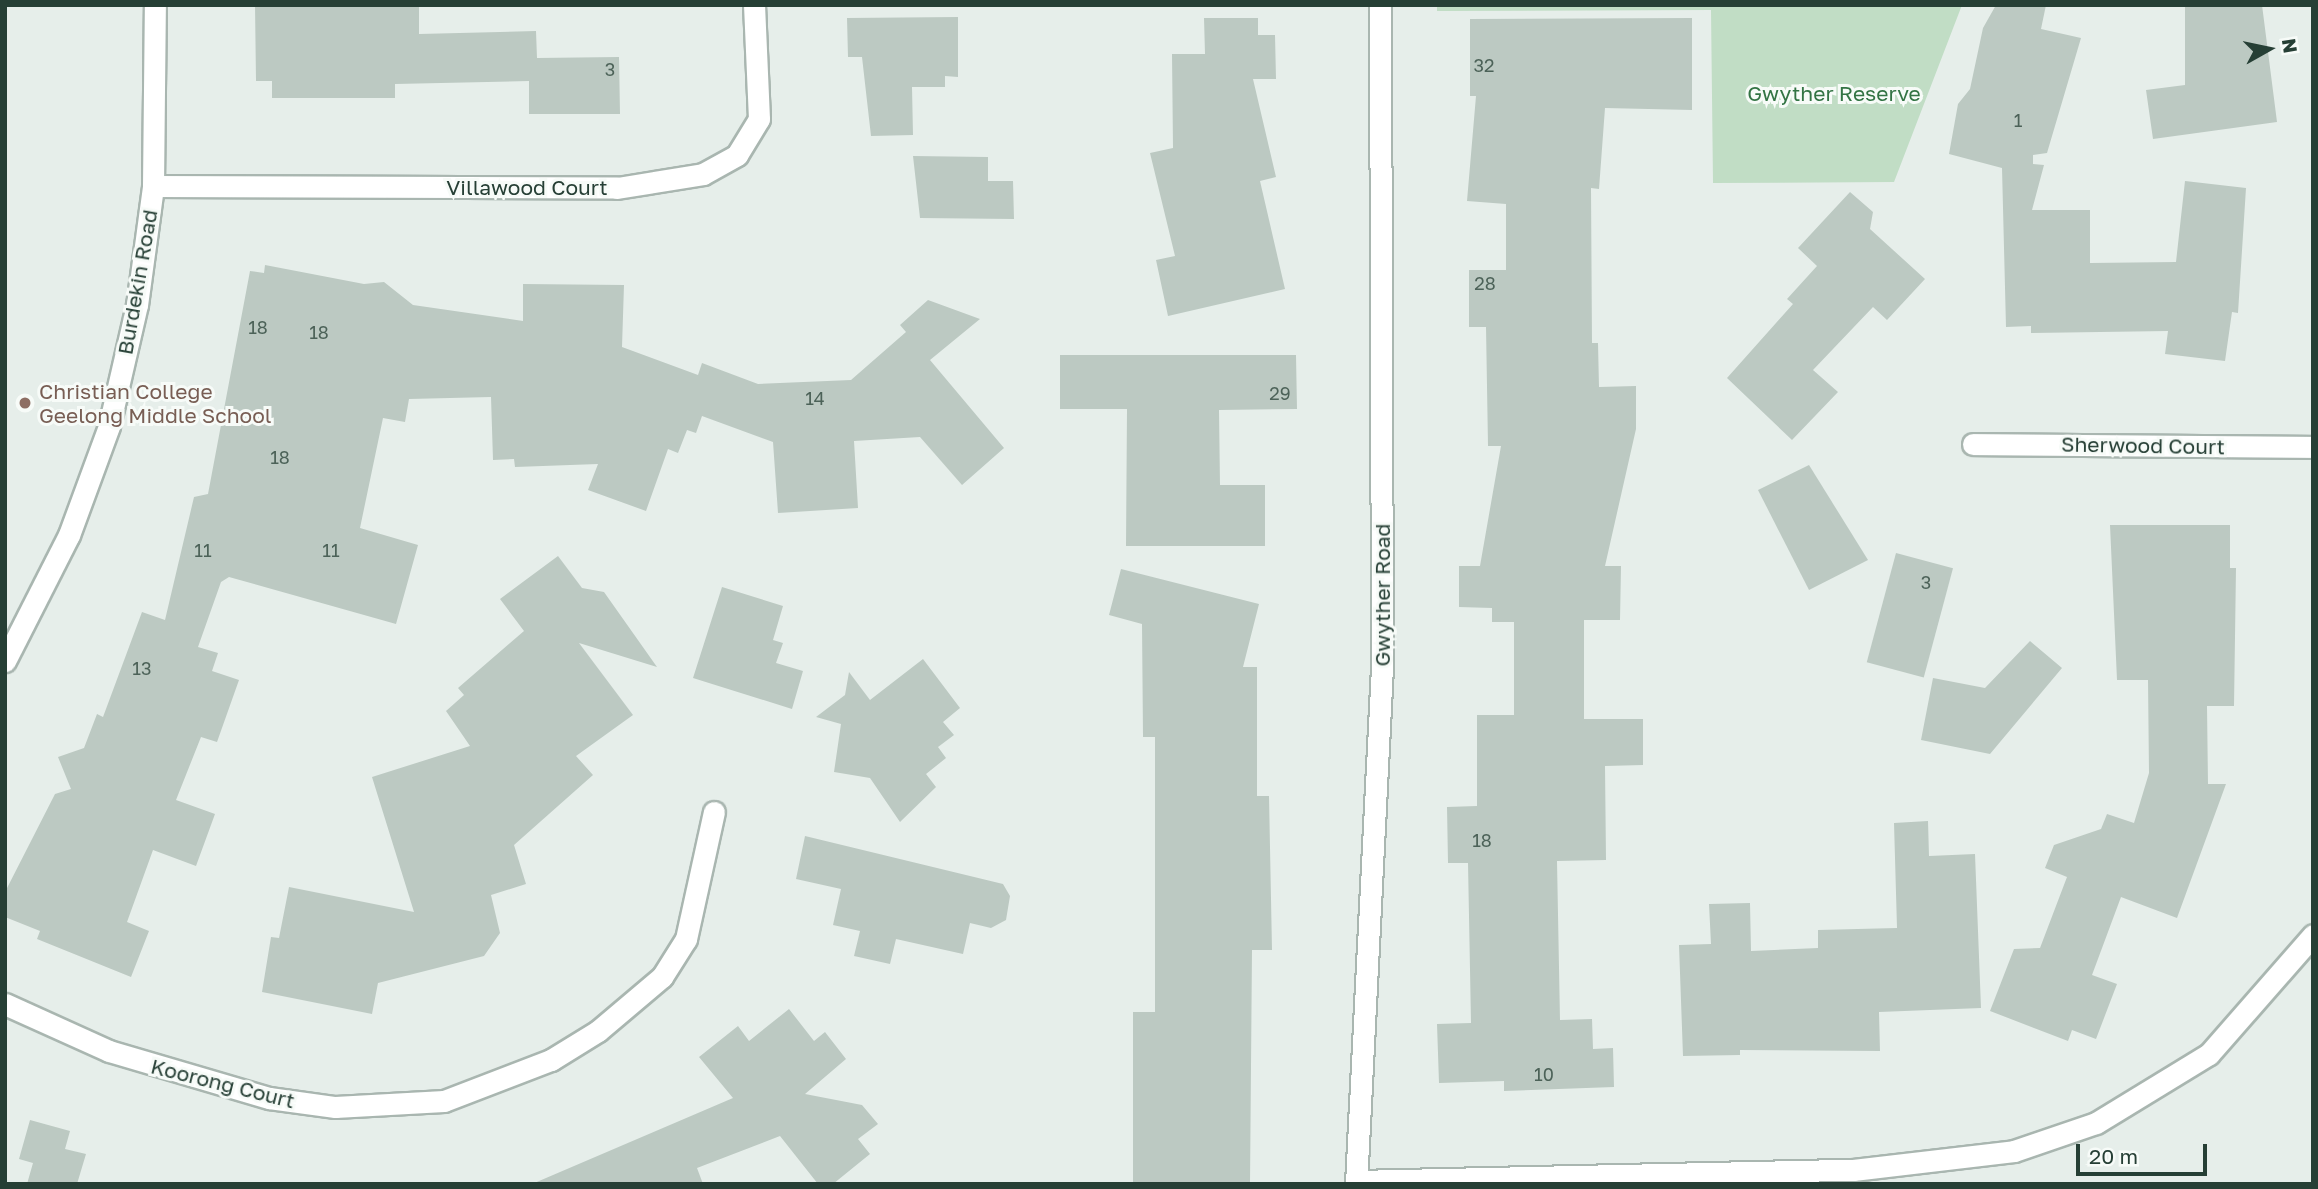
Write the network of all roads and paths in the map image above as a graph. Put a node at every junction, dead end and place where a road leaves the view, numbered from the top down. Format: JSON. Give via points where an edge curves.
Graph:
{"nodes":[{"id":1,"x":155,"y":5,"type":"edge"},
{"id":2,"x":754,"y":5,"type":"edge"},
{"id":3,"x":1380,"y":5,"type":"edge"},
{"id":4,"x":153,"y":186,"type":"junction"},
{"id":5,"x":1973,"y":444,"type":"dead end"},
{"id":6,"x":2313,"y":446,"type":"edge"},
{"id":7,"x":2313,"y":457,"type":"edge"},
{"id":8,"x":5,"y":661,"type":"edge"},
{"id":9,"x":714,"y":812,"type":"dead end"},
{"id":10,"x":2313,"y":935,"type":"edge"},
{"id":11,"x":5,"y":1004,"type":"edge"},
{"id":12,"x":1356,"y":1182,"type":"edge"}],
"edges":[{"from":1,"to":4,"type":"street","name":"Burdekin Road"},
{"from":2,"to":4,"type":"street","name":"Villawood Court","via":[[759,119],[737,155],[703,174],[617,188]]},
{"from":3,"to":12,"type":"street","name":"Gwyther Road","via":[[1382,668]]},
{"from":4,"to":8,"type":"street","name":"Burdekin Road","via":[[137,305],[109,426],[69,535]]},
{"from":5,"to":6,"type":"street","name":"Sherwood Court"},
{"from":6,"to":7,"type":"street"},
{"from":9,"to":11,"type":"street","name":"Koorong Court","via":[[686,939],[662,976],[598,1031],[551,1060],[444,1101],[335,1107],[269,1098],[109,1051]]},
{"from":10,"to":12,"type":"street","via":[[2209,1054],[2096,1123],[2014,1151],[1853,1170]]}]}
